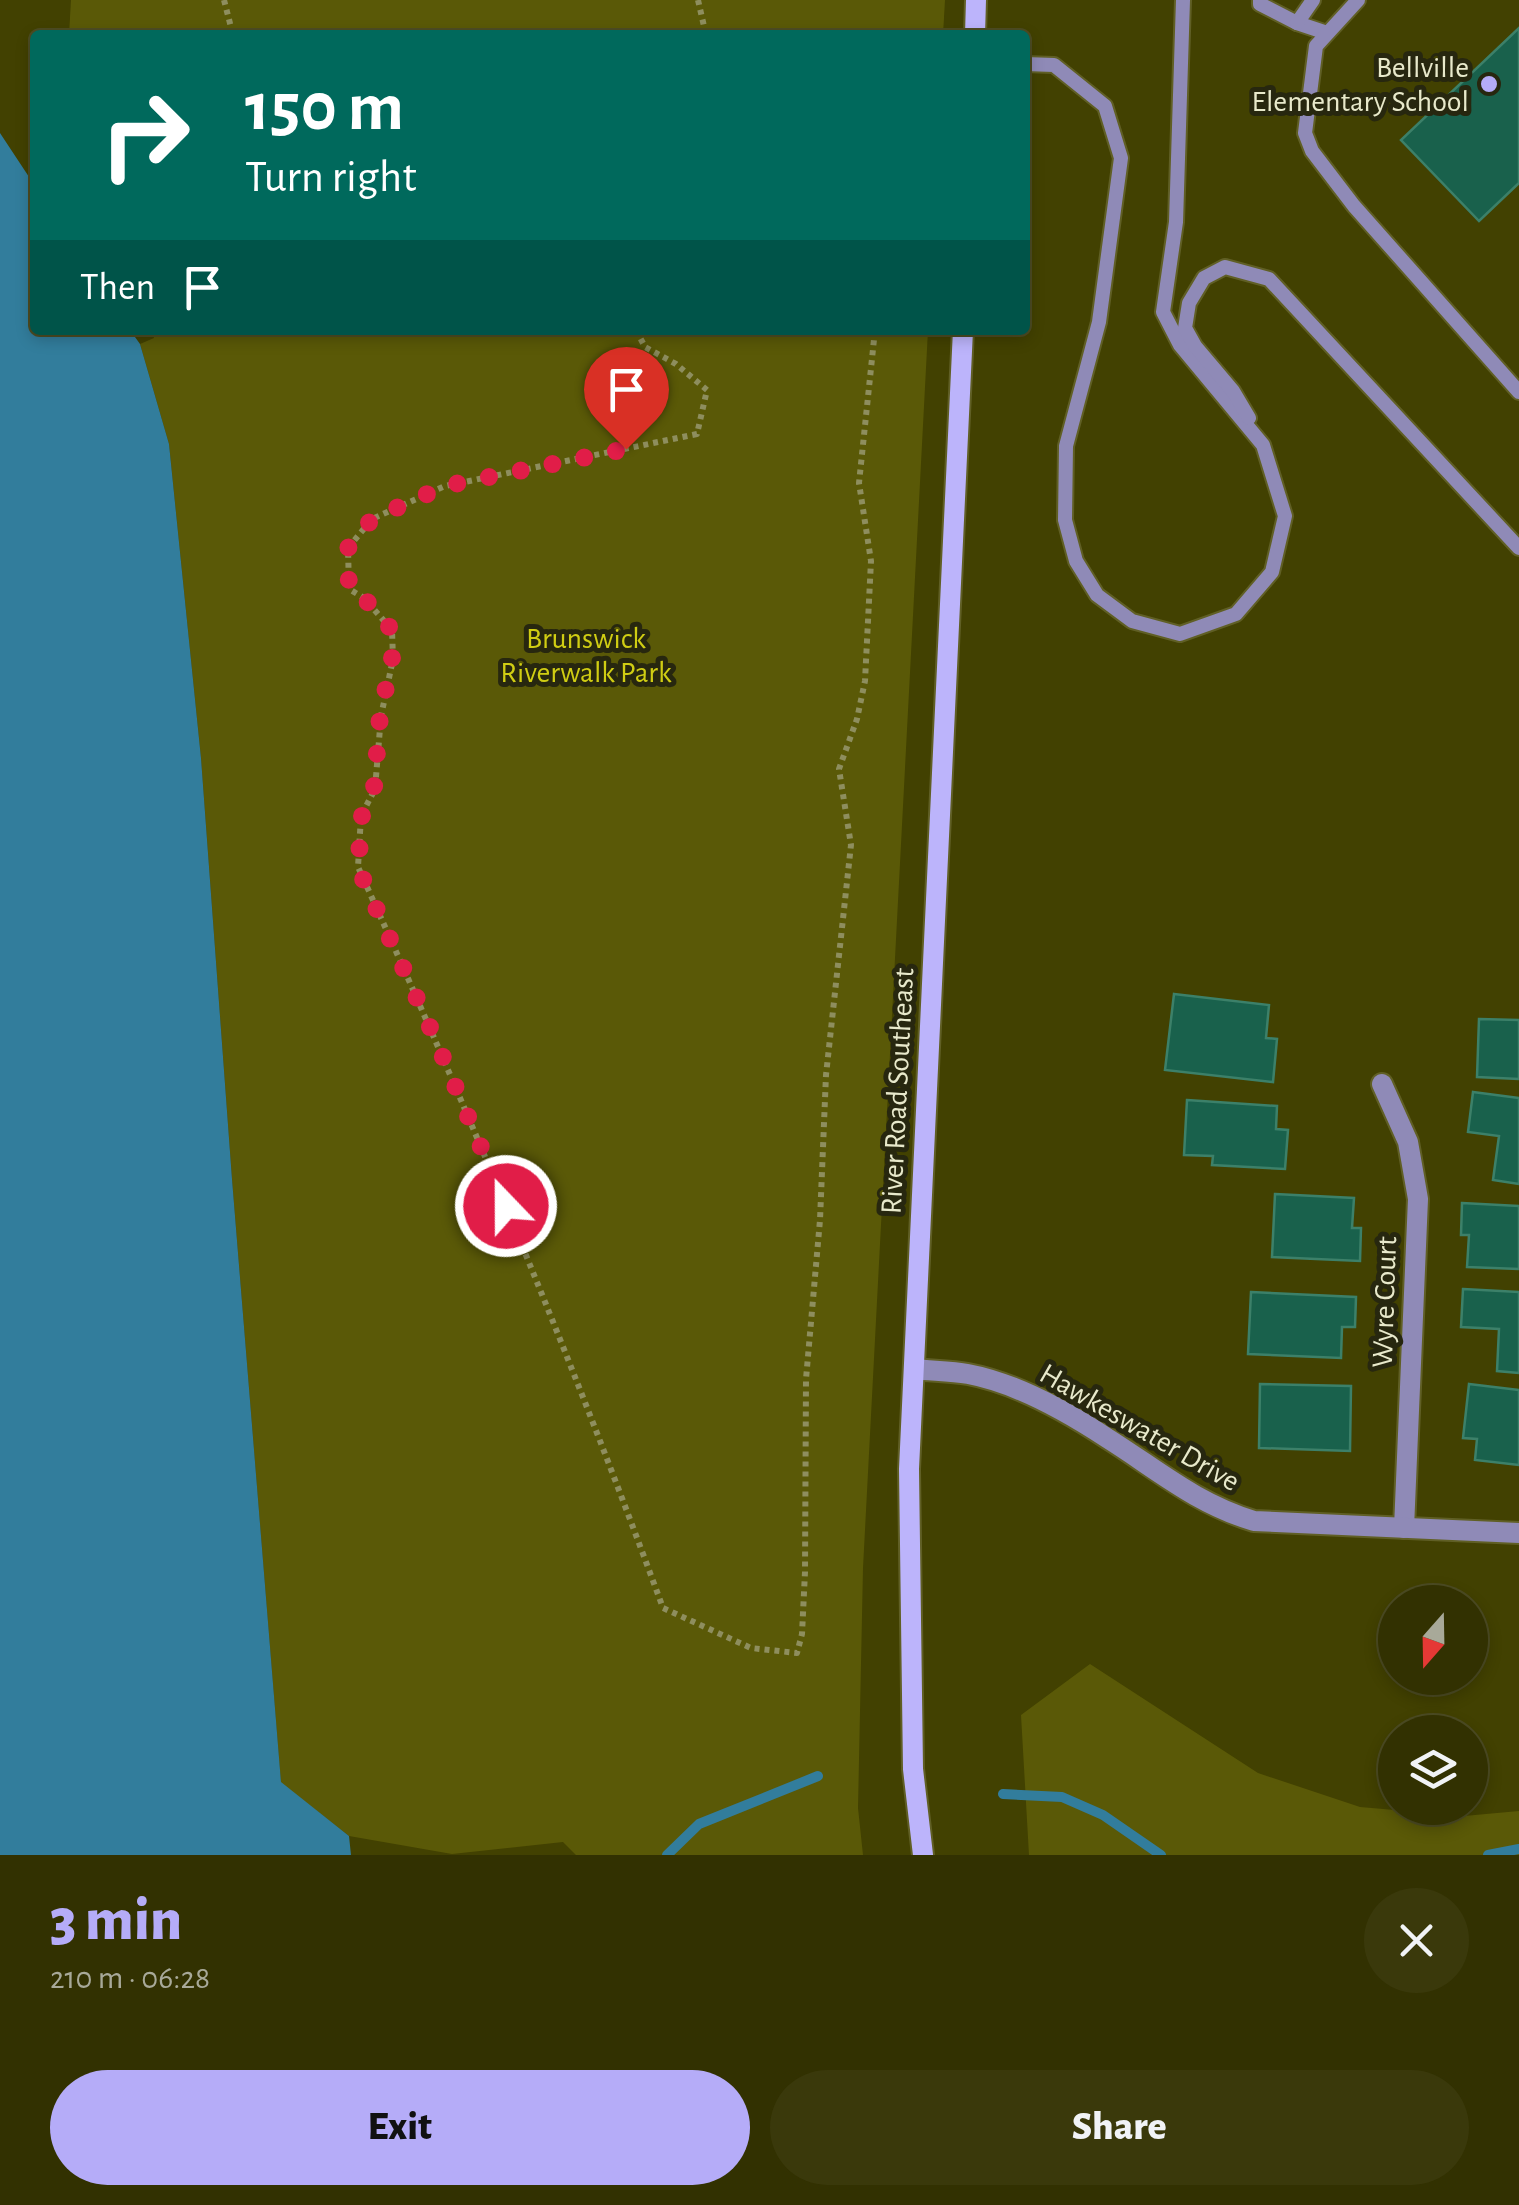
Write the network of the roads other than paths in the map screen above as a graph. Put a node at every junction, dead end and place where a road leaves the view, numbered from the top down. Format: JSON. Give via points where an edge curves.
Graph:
{"nodes":[{"id":1,"x":976,"y":0,"type":"edge"},
{"id":2,"x":1182,"y":0,"type":"edge"},
{"id":3,"x":1260,"y":0,"type":"edge"},
{"id":4,"x":1313,"y":0,"type":"edge"},
{"id":5,"x":1358,"y":0,"type":"edge"},
{"id":6,"x":1297,"y":23,"type":"junction"},
{"id":7,"x":975,"y":30,"type":"edge"},
{"id":8,"x":1327,"y":33,"type":"junction"},
{"id":9,"x":1030,"y":64,"type":"edge"},
{"id":10,"x":963,"y":335,"type":"edge"},
{"id":11,"x":1519,"y":392,"type":"edge"},
{"id":12,"x":1264,"y":445,"type":"junction"},
{"id":13,"x":1519,"y":548,"type":"edge"},
{"id":14,"x":1382,"y":1084,"type":"dead end"},
{"id":15,"x":914,"y":1369,"type":"junction"},
{"id":16,"x":1404,"y":1528,"type":"junction"},
{"id":17,"x":1519,"y":1532,"type":"edge"},
{"id":18,"x":924,"y":1855,"type":"edge"}],
"edges":[{"from":1,"to":7,"type":"main road"},
{"from":2,"to":12,"type":"lane","via":[[1176,222],[1163,312],[1180,345]]},
{"from":3,"to":6,"type":"lane"},
{"from":4,"to":6,"type":"lane"},
{"from":5,"to":8,"type":"lane"},
{"from":6,"to":8,"type":"lane"},
{"from":8,"to":11,"type":"lane","via":[[1310,70],[1304,133],[1312,150]]},
{"from":9,"to":12,"type":"lane","via":[[1054,65],[1104,106],[1121,158],[1100,322],[1066,446],[1065,520],[1076,561],[1097,594],[1132,621],[1180,634],[1236,614],[1272,572],[1285,516]]},
{"from":10,"to":15,"type":"main road","name":"River Road Southeast"},
{"from":12,"to":13,"type":"lane","via":[[1185,328],[1204,278],[1225,267],[1268,279]]},
{"from":14,"to":16,"type":"street","name":"Wyre Court","via":[[1408,1142],[1418,1200]]},
{"from":15,"to":16,"type":"street","name":"Hawkeswater Drive","via":[[968,1374],[1054,1407],[1222,1511],[1254,1521]]},
{"from":15,"to":18,"type":"main road","name":"River Road Southeast","via":[[913,1769]]},
{"from":16,"to":17,"type":"street","name":"Hawkeswater Drive"}]}
